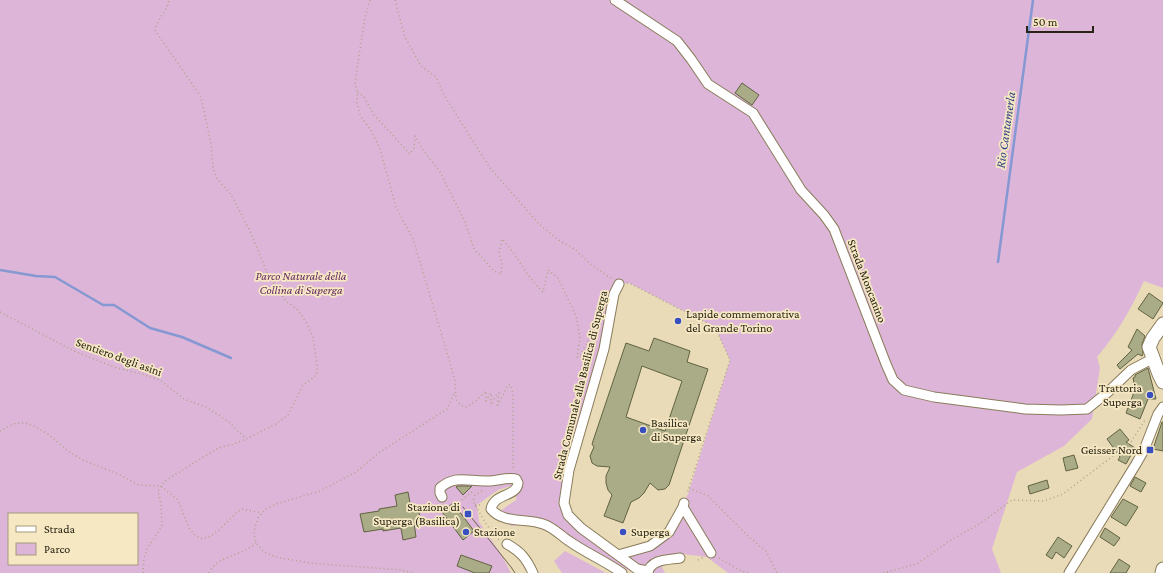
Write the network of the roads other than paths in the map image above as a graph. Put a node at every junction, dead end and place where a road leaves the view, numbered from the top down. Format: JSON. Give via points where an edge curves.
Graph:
{"nodes":[{"id":1,"x":615,"y":0,"type":"edge"},
{"id":2,"x":619,"y":284,"type":"road end"},
{"id":3,"x":1163,"y":324,"type":"edge"},
{"id":4,"x":1152,"y":359,"type":"junction"},
{"id":5,"x":1163,"y":382,"type":"edge"},
{"id":6,"x":1163,"y":407,"type":"edge"},
{"id":7,"x":442,"y":497,"type":"dead end"},
{"id":8,"x":507,"y":544,"type":"road end"},
{"id":9,"x":650,"y":546,"type":"junction"},
{"id":10,"x":711,"y":553,"type":"road end"},
{"id":11,"x":618,"y":555,"type":"junction"},
{"id":12,"x":680,"y":558,"type":"dead end"},
{"id":13,"x":658,"y":562,"type":"junction"},
{"id":14,"x":1163,"y":569,"type":"edge"},
{"id":15,"x":645,"y":571,"type":"edge"},
{"id":16,"x":533,"y":573,"type":"edge"},
{"id":17,"x":622,"y":573,"type":"edge"},
{"id":18,"x":1069,"y":573,"type":"edge"},
{"id":19,"x":1162,"y":573,"type":"edge"}],
"edges":[{"from":1,"to":4,"type":"street","name":"Strada Moncanino","via":[[677,41],[708,84],[753,113],[801,190],[834,229],[886,364],[894,380],[904,390],[934,397],[1025,409],[1087,409],[1131,370]]},
{"from":2,"to":11,"type":"street","name":"Strada Comunale alla Basilica di Superga","via":[[614,294],[604,349],[569,470],[564,503],[568,515],[580,528]]},
{"from":3,"to":4,"type":"street","via":[[1152,338],[1149,347]]},
{"from":4,"to":5,"type":"street"},
{"from":6,"to":18,"type":"street","via":[[1144,450]]},
{"from":7,"to":17,"type":"street","via":[[440,488],[445,483],[462,478],[482,481],[514,478],[518,480],[518,486],[494,501],[491,509],[494,513],[501,517],[544,524]]},
{"from":8,"to":16,"type":"street","via":[[526,558]]},
{"from":9,"to":10,"type":"street","via":[[669,532],[684,506]]},
{"from":9,"to":11,"type":"street"},
{"from":9,"to":13,"type":"street"},
{"from":11,"to":15,"type":"street","name":"Strada Comunale alla Basilica di Superga"},
{"from":12,"to":13,"type":"street"},
{"from":13,"to":15,"type":"street"},
{"from":14,"to":19,"type":"street"}]}
